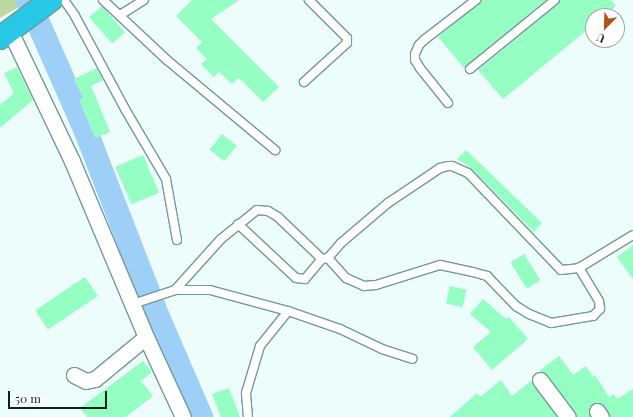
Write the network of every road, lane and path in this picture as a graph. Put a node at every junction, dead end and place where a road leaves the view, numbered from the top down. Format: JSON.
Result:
{"nodes":[{"id":1,"x":64,"y":0,"type":"edge"},
{"id":2,"x":104,"y":0,"type":"edge"},
{"id":3,"x":144,"y":0,"type":"edge"},
{"id":4,"x":309,"y":0,"type":"edge"},
{"id":5,"x":476,"y":0,"type":"edge"},
{"id":6,"x":555,"y":0,"type":"edge"},
{"id":7,"x":44,"y":6,"type":"edge"},
{"id":8,"x":120,"y":16,"type":"junction"},
{"id":9,"x":8,"y":32,"type":"edge"},
{"id":10,"x":470,"y":69,"type":"dead end"},
{"id":11,"x":304,"y":82,"type":"dead end"},
{"id":12,"x":448,"y":103,"type":"dead end"},
{"id":13,"x":275,"y":150,"type":"dead end"},
{"id":14,"x":238,"y":224,"type":"junction"},
{"id":15,"x":633,"y":235,"type":"edge"},
{"id":16,"x":177,"y":240,"type":"dead end"},
{"id":17,"x":325,"y":258,"type":"junction"},
{"id":18,"x":579,"y":268,"type":"junction"},
{"id":19,"x":175,"y":290,"type":"junction"},
{"id":20,"x":139,"y":302,"type":"junction"},
{"id":21,"x":288,"y":311,"type":"junction"},
{"id":22,"x":146,"y":337,"type":"junction"},
{"id":23,"x":412,"y":359,"type":"dead end"},
{"id":24,"x":74,"y":375,"type":"dead end"},
{"id":25,"x":540,"y":380,"type":"dead end"},
{"id":26,"x":183,"y":417,"type":"edge"},
{"id":27,"x":248,"y":417,"type":"edge"},
{"id":28,"x":568,"y":417,"type":"edge"}],
"edges":[{"from":1,"to":16,"type":"lane"},
{"from":2,"to":8,"type":"lane"},
{"from":3,"to":8,"type":"lane"},
{"from":4,"to":11,"type":"lane"},
{"from":5,"to":12,"type":"lane"},
{"from":6,"to":10,"type":"lane"},
{"from":7,"to":9,"type":"highway"},
{"from":8,"to":13,"type":"lane"},
{"from":9,"to":20,"type":"street"},
{"from":14,"to":17,"type":"lane"},
{"from":14,"to":17,"type":"lane"},
{"from":14,"to":19,"type":"lane"},
{"from":15,"to":18,"type":"lane"},
{"from":17,"to":18,"type":"lane"},
{"from":17,"to":18,"type":"lane"},
{"from":19,"to":20,"type":"lane"},
{"from":19,"to":21,"type":"lane"},
{"from":20,"to":22,"type":"street"},
{"from":21,"to":23,"type":"lane"},
{"from":21,"to":27,"type":"lane"},
{"from":22,"to":24,"type":"street"},
{"from":22,"to":26,"type":"street"},
{"from":25,"to":28,"type":"street"}]}
